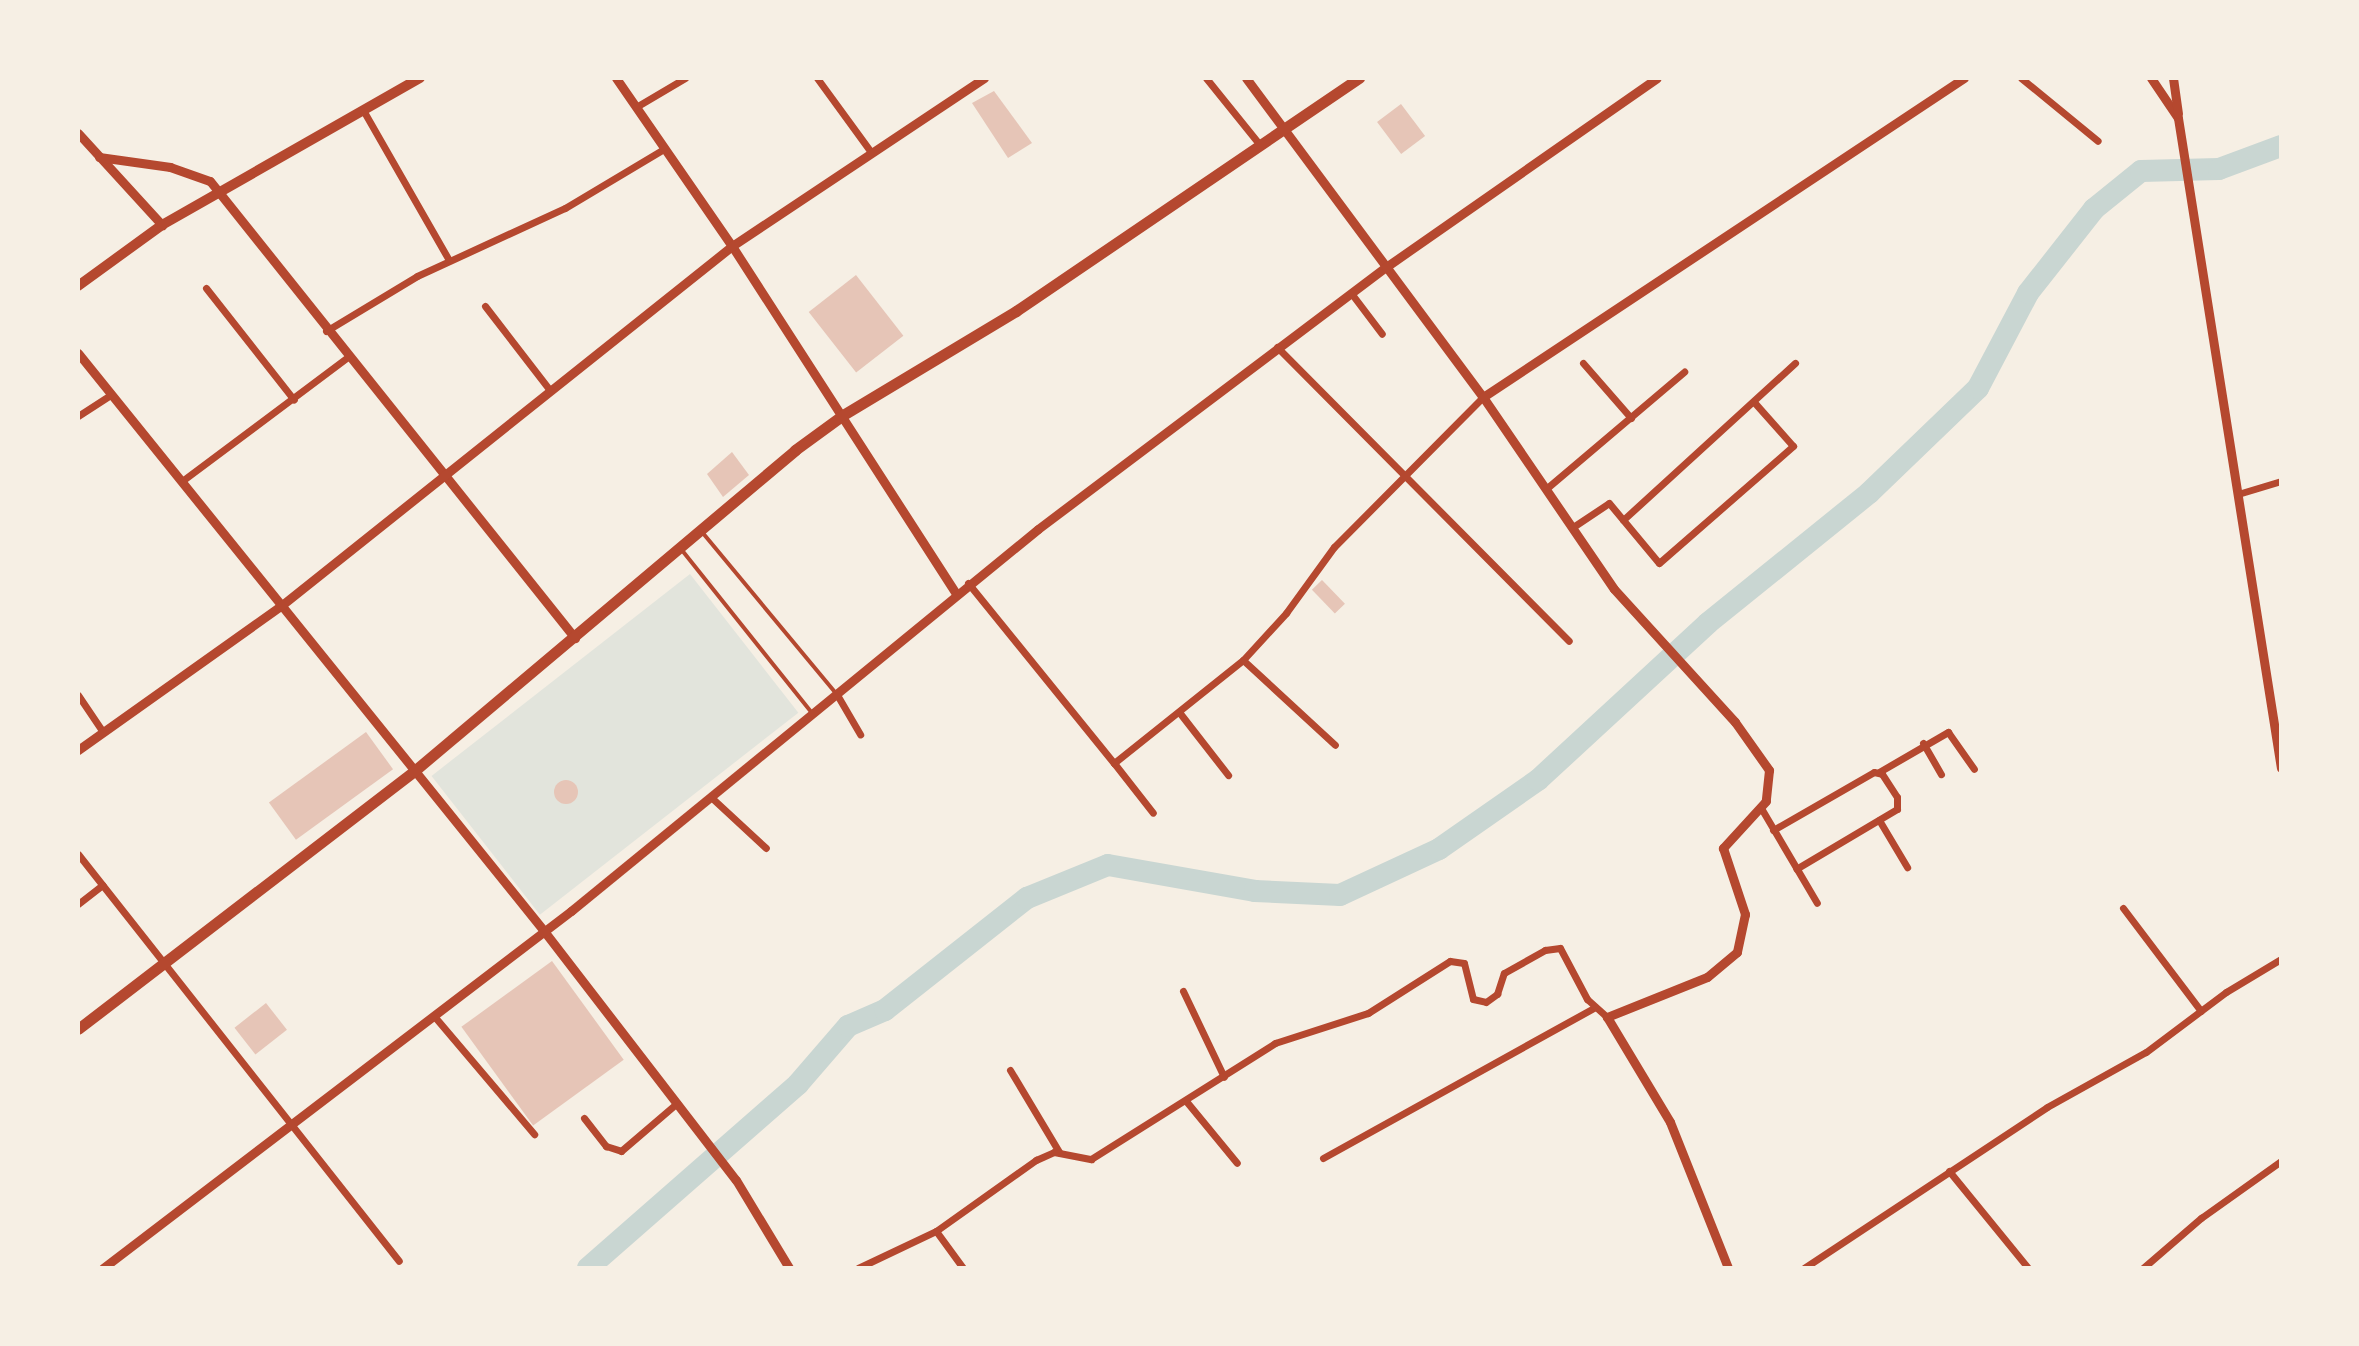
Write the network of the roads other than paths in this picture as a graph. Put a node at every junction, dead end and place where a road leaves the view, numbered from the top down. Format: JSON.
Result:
{"nodes":[{"id":1,"x":420,"y":78,"type":"edge"},
{"id":2,"x":616,"y":78,"type":"edge"},
{"id":3,"x":685,"y":78,"type":"edge"},
{"id":4,"x":817,"y":78,"type":"edge"},
{"id":5,"x":984,"y":78,"type":"edge"},
{"id":6,"x":1206,"y":78,"type":"edge"},
{"id":7,"x":1246,"y":78,"type":"edge"},
{"id":8,"x":1359,"y":78,"type":"edge"},
{"id":9,"x":1657,"y":78,"type":"edge"},
{"id":10,"x":1964,"y":78,"type":"edge"},
{"id":11,"x":2021,"y":78,"type":"edge"},
{"id":12,"x":2151,"y":78,"type":"edge"},
{"id":13,"x":2173,"y":78,"type":"edge"},
{"id":14,"x":636,"y":107,"type":"junction"},
{"id":15,"x":363,"y":110,"type":"junction"},
{"id":16,"x":2178,"y":118,"type":"junction"},
{"id":17,"x":1283,"y":129,"type":"junction"},
{"id":18,"x":78,"y":133,"type":"edge"},
{"id":19,"x":2098,"y":141,"type":"dead end"},
{"id":20,"x":1260,"y":145,"type":"junction"},
{"id":21,"x":664,"y":149,"type":"junction"},
{"id":22,"x":871,"y":152,"type":"junction"},
{"id":23,"x":99,"y":157,"type":"junction"},
{"id":24,"x":220,"y":192,"type":"junction"},
{"id":25,"x":162,"y":225,"type":"junction"},
{"id":26,"x":732,"y":246,"type":"junction"},
{"id":27,"x":449,"y":260,"type":"junction"},
{"id":28,"x":1386,"y":267,"type":"junction"},
{"id":29,"x":78,"y":286,"type":"edge"},
{"id":30,"x":206,"y":288,"type":"dead end"},
{"id":31,"x":1351,"y":293,"type":"junction"},
{"id":32,"x":485,"y":306,"type":"dead end"},
{"id":33,"x":326,"y":331,"type":"junction"},
{"id":34,"x":1382,"y":334,"type":"dead end"},
{"id":35,"x":1277,"y":347,"type":"junction"},
{"id":36,"x":78,"y":353,"type":"edge"},
{"id":37,"x":348,"y":357,"type":"junction"},
{"id":38,"x":1583,"y":363,"type":"dead end"},
{"id":39,"x":1795,"y":363,"type":"dead end"},
{"id":40,"x":1684,"y":372,"type":"dead end"},
{"id":41,"x":549,"y":389,"type":"junction"},
{"id":42,"x":112,"y":394,"type":"junction"},
{"id":43,"x":1483,"y":397,"type":"junction"},
{"id":44,"x":294,"y":400,"type":"junction"},
{"id":45,"x":1754,"y":402,"type":"junction"},
{"id":46,"x":843,"y":415,"type":"junction"},
{"id":47,"x":78,"y":416,"type":"edge"},
{"id":48,"x":1631,"y":418,"type":"junction"},
{"id":49,"x":445,"y":471,"type":"junction"},
{"id":50,"x":1402,"y":476,"type":"junction"},
{"id":51,"x":182,"y":481,"type":"junction"},
{"id":52,"x":2281,"y":481,"type":"edge"},
{"id":53,"x":1547,"y":488,"type":"junction"},
{"id":54,"x":2238,"y":494,"type":"junction"},
{"id":55,"x":1623,"y":520,"type":"junction"},
{"id":56,"x":1573,"y":527,"type":"junction"},
{"id":57,"x":701,"y":531,"type":"junction"},
{"id":58,"x":681,"y":548,"type":"junction"},
{"id":59,"x":968,"y":583,"type":"junction"},
{"id":60,"x":956,"y":594,"type":"junction"},
{"id":61,"x":282,"y":605,"type":"junction"},
{"id":62,"x":575,"y":638,"type":"junction"},
{"id":63,"x":1569,"y":641,"type":"dead end"},
{"id":64,"x":1243,"y":660,"type":"junction"},
{"id":65,"x":836,"y":693,"type":"junction"},
{"id":66,"x":78,"y":695,"type":"edge"},
{"id":67,"x":2277,"y":706,"type":"edge"},
{"id":68,"x":1179,"y":712,"type":"junction"},
{"id":69,"x":812,"y":713,"type":"junction"},
{"id":70,"x":103,"y":732,"type":"junction"},
{"id":71,"x":860,"y":734,"type":"dead end"},
{"id":72,"x":1923,"y":743,"type":"junction"},
{"id":73,"x":1335,"y":745,"type":"dead end"},
{"id":74,"x":78,"y":750,"type":"edge"},
{"id":75,"x":1114,"y":763,"type":"junction"},
{"id":76,"x":2281,"y":768,"type":"edge"},
{"id":77,"x":1974,"y":769,"type":"dead end"},
{"id":78,"x":413,"y":772,"type":"junction"},
{"id":79,"x":1879,"y":772,"type":"junction"},
{"id":80,"x":1941,"y":774,"type":"dead end"},
{"id":81,"x":1228,"y":775,"type":"dead end"},
{"id":82,"x":713,"y":799,"type":"junction"},
{"id":83,"x":1761,"y":808,"type":"junction"},
{"id":84,"x":1153,"y":813,"type":"dead end"},
{"id":85,"x":1879,"y":820,"type":"junction"},
{"id":86,"x":1773,"y":830,"type":"junction"},
{"id":87,"x":766,"y":848,"type":"dead end"},
{"id":88,"x":78,"y":854,"type":"edge"},
{"id":89,"x":1907,"y":867,"type":"dead end"},
{"id":90,"x":1796,"y":869,"type":"junction"},
{"id":91,"x":102,"y":885,"type":"junction"},
{"id":92,"x":1817,"y":903,"type":"dead end"},
{"id":93,"x":78,"y":904,"type":"edge"},
{"id":94,"x":2123,"y":908,"type":"dead end"},
{"id":95,"x":544,"y":931,"type":"junction"},
{"id":96,"x":2281,"y":959,"type":"edge"},
{"id":97,"x":163,"y":964,"type":"junction"},
{"id":98,"x":1183,"y":991,"type":"dead end"},
{"id":99,"x":1595,"y":1007,"type":"junction"},
{"id":100,"x":2201,"y":1011,"type":"junction"},
{"id":101,"x":434,"y":1016,"type":"junction"},
{"id":102,"x":1607,"y":1017,"type":"junction"},
{"id":103,"x":78,"y":1029,"type":"edge"},
{"id":104,"x":1010,"y":1070,"type":"dead end"},
{"id":105,"x":1224,"y":1077,"type":"junction"},
{"id":106,"x":1186,"y":1101,"type":"junction"},
{"id":107,"x":677,"y":1103,"type":"junction"},
{"id":108,"x":584,"y":1118,"type":"dead end"},
{"id":109,"x":290,"y":1127,"type":"junction"},
{"id":110,"x":534,"y":1134,"type":"dead end"},
{"id":111,"x":1059,"y":1152,"type":"junction"},
{"id":112,"x":1323,"y":1158,"type":"dead end"},
{"id":113,"x":2281,"y":1161,"type":"edge"},
{"id":114,"x":1237,"y":1163,"type":"dead end"},
{"id":115,"x":1949,"y":1171,"type":"junction"},
{"id":116,"x":936,"y":1231,"type":"junction"},
{"id":117,"x":399,"y":1261,"type":"dead end"},
{"id":118,"x":103,"y":1268,"type":"edge"},
{"id":119,"x":789,"y":1268,"type":"edge"},
{"id":120,"x":858,"y":1268,"type":"edge"},
{"id":121,"x":963,"y":1268,"type":"edge"},
{"id":122,"x":1728,"y":1268,"type":"edge"},
{"id":123,"x":1804,"y":1268,"type":"edge"},
{"id":124,"x":2028,"y":1268,"type":"edge"},
{"id":125,"x":2143,"y":1268,"type":"edge"}],
"edges":[{"from":1,"to":15,"type":"main road"},
{"from":2,"to":14,"type":"street"},
{"from":3,"to":14,"type":"street"},
{"from":4,"to":22,"type":"street"},
{"from":5,"to":22,"type":"street"},
{"from":6,"to":20,"type":"street"},
{"from":7,"to":17,"type":"street"},
{"from":8,"to":17,"type":"main road"},
{"from":9,"to":28,"type":"street"},
{"from":10,"to":43,"type":"street"},
{"from":11,"to":19,"type":"street"},
{"from":12,"to":16,"type":"street"},
{"from":13,"to":16,"type":"street"},
{"from":14,"to":21,"type":"street"},
{"from":15,"to":24,"type":"main road"},
{"from":15,"to":27,"type":"street"},
{"from":16,"to":54,"type":"street"},
{"from":17,"to":20,"type":"main road"},
{"from":17,"to":28,"type":"street"},
{"from":18,"to":23,"type":"street"},
{"from":20,"to":46,"type":"main road"},
{"from":21,"to":26,"type":"street"},
{"from":21,"to":27,"type":"street"},
{"from":22,"to":26,"type":"street"},
{"from":23,"to":24,"type":"street"},
{"from":23,"to":25,"type":"street"},
{"from":24,"to":25,"type":"main road"},
{"from":24,"to":33,"type":"street"},
{"from":25,"to":29,"type":"main road"},
{"from":26,"to":41,"type":"street"},
{"from":26,"to":46,"type":"street"},
{"from":27,"to":33,"type":"street"},
{"from":28,"to":31,"type":"street"},
{"from":28,"to":43,"type":"street"},
{"from":30,"to":44,"type":"street"},
{"from":31,"to":34,"type":"street"},
{"from":31,"to":35,"type":"street"},
{"from":32,"to":41,"type":"street"},
{"from":33,"to":37,"type":"street"},
{"from":35,"to":50,"type":"street"},
{"from":35,"to":59,"type":"street"},
{"from":36,"to":42,"type":"street"},
{"from":37,"to":44,"type":"street"},
{"from":37,"to":49,"type":"street"},
{"from":38,"to":48,"type":"street"},
{"from":39,"to":45,"type":"street"},
{"from":40,"to":48,"type":"street"},
{"from":41,"to":49,"type":"street"},
{"from":42,"to":47,"type":"street"},
{"from":42,"to":51,"type":"street"},
{"from":43,"to":50,"type":"street"},
{"from":43,"to":53,"type":"street"},
{"from":44,"to":51,"type":"street"},
{"from":45,"to":55,"type":"street"},
{"from":45,"to":55,"type":"street"},
{"from":46,"to":57,"type":"main road"},
{"from":46,"to":60,"type":"street"},
{"from":48,"to":53,"type":"street"},
{"from":49,"to":61,"type":"street"},
{"from":49,"to":62,"type":"street"},
{"from":50,"to":63,"type":"street"},
{"from":50,"to":64,"type":"street"},
{"from":51,"to":61,"type":"street"},
{"from":52,"to":54,"type":"street"},
{"from":53,"to":56,"type":"street"},
{"from":54,"to":67,"type":"street"},
{"from":55,"to":56,"type":"street"},
{"from":56,"to":83,"type":"street"},
{"from":57,"to":58,"type":"main road"},
{"from":57,"to":65,"type":"lane"},
{"from":58,"to":62,"type":"main road"},
{"from":58,"to":69,"type":"lane"},
{"from":59,"to":60,"type":"street"},
{"from":59,"to":75,"type":"street"},
{"from":60,"to":65,"type":"street"},
{"from":61,"to":70,"type":"street"},
{"from":61,"to":78,"type":"street"},
{"from":62,"to":78,"type":"main road"},
{"from":64,"to":68,"type":"street"},
{"from":64,"to":73,"type":"street"},
{"from":65,"to":69,"type":"street"},
{"from":65,"to":71,"type":"street"},
{"from":66,"to":70,"type":"street"},
{"from":67,"to":76,"type":"street"},
{"from":68,"to":75,"type":"street"},
{"from":68,"to":81,"type":"street"},
{"from":69,"to":82,"type":"street"},
{"from":70,"to":74,"type":"street"},
{"from":72,"to":77,"type":"street"},
{"from":72,"to":79,"type":"street"},
{"from":72,"to":80,"type":"street"},
{"from":75,"to":84,"type":"street"},
{"from":78,"to":95,"type":"street"},
{"from":78,"to":97,"type":"main road"},
{"from":79,"to":85,"type":"street"},
{"from":79,"to":86,"type":"street"},
{"from":82,"to":87,"type":"street"},
{"from":82,"to":95,"type":"street"},
{"from":83,"to":86,"type":"street"},
{"from":83,"to":102,"type":"street"},
{"from":85,"to":89,"type":"street"},
{"from":85,"to":90,"type":"street"},
{"from":86,"to":90,"type":"street"},
{"from":88,"to":91,"type":"street"},
{"from":90,"to":92,"type":"street"},
{"from":91,"to":93,"type":"street"},
{"from":91,"to":97,"type":"street"},
{"from":94,"to":100,"type":"street"},
{"from":95,"to":101,"type":"street"},
{"from":95,"to":107,"type":"street"},
{"from":96,"to":100,"type":"street"},
{"from":97,"to":103,"type":"main road"},
{"from":97,"to":109,"type":"street"},
{"from":98,"to":105,"type":"street"},
{"from":99,"to":102,"type":"street"},
{"from":99,"to":105,"type":"street"},
{"from":99,"to":112,"type":"street"},
{"from":100,"to":115,"type":"street"},
{"from":101,"to":109,"type":"street"},
{"from":101,"to":110,"type":"street"},
{"from":102,"to":122,"type":"street"},
{"from":104,"to":111,"type":"street"},
{"from":105,"to":106,"type":"street"},
{"from":106,"to":111,"type":"street"},
{"from":106,"to":114,"type":"street"},
{"from":107,"to":108,"type":"street"},
{"from":107,"to":119,"type":"street"},
{"from":109,"to":117,"type":"street"},
{"from":109,"to":118,"type":"street"},
{"from":111,"to":116,"type":"street"},
{"from":113,"to":125,"type":"street"},
{"from":115,"to":123,"type":"street"},
{"from":115,"to":124,"type":"street"},
{"from":116,"to":120,"type":"street"},
{"from":116,"to":121,"type":"street"}]}
